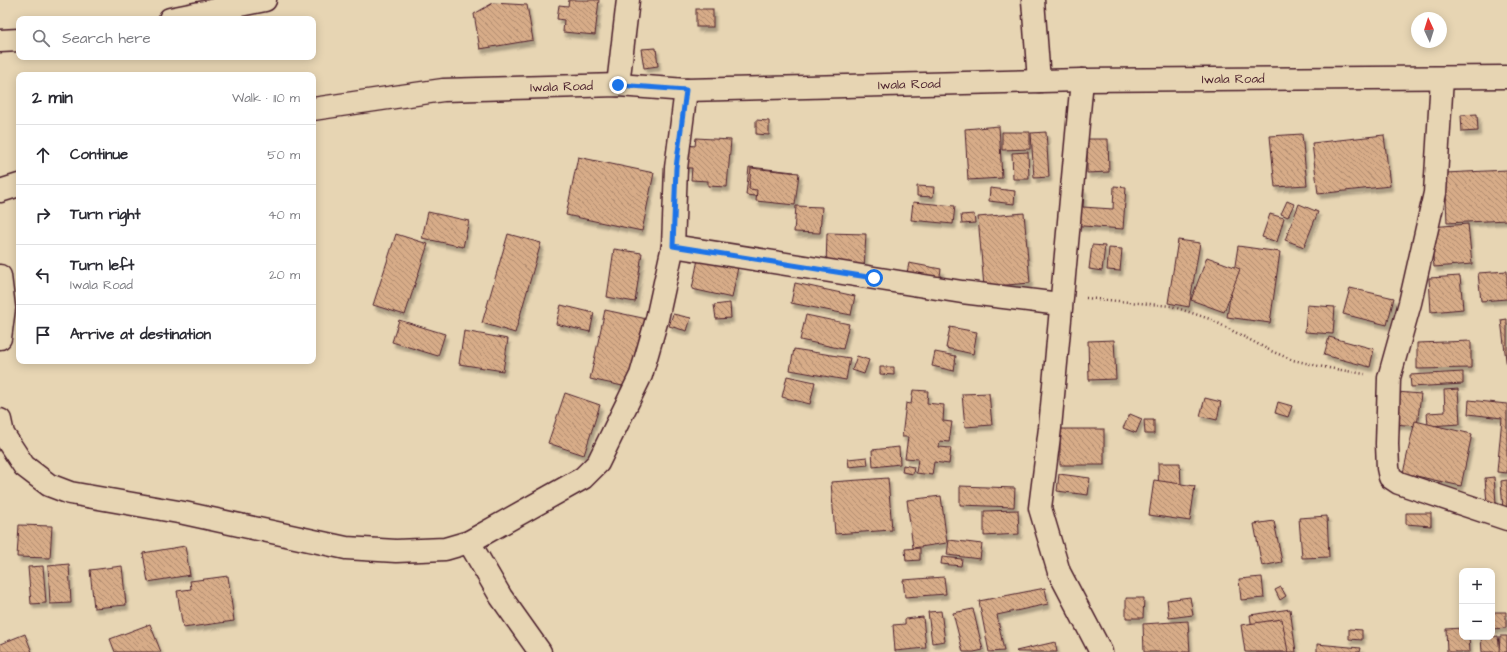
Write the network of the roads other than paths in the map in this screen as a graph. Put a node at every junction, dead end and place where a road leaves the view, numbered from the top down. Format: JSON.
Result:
{"nodes":[{"id":1,"x":265,"y":0,"type":"edge"},
{"id":2,"x":628,"y":0,"type":"edge"},
{"id":3,"x":1033,"y":0,"type":"edge"},
{"id":4,"x":185,"y":16,"type":"edge"},
{"id":5,"x":16,"y":40,"type":"edge"},
{"id":6,"x":0,"y":41,"type":"edge"},
{"id":7,"x":1507,"y":77,"type":"edge"},
{"id":8,"x":1442,"y":78,"type":"junction"},
{"id":9,"x":1082,"y":80,"type":"junction"},
{"id":10,"x":1039,"y":81,"type":"junction"},
{"id":11,"x":618,"y":85,"type":"junction"},
{"id":12,"x":686,"y":90,"type":"junction"},
{"id":13,"x":316,"y":110,"type":"edge"},
{"id":14,"x":16,"y":185,"type":"edge"},
{"id":15,"x":0,"y":191,"type":"edge"},
{"id":16,"x":673,"y":246,"type":"junction"},
{"id":17,"x":0,"y":276,"type":"edge"},
{"id":18,"x":1060,"y":304,"type":"junction"},
{"id":19,"x":0,"y":338,"type":"edge"},
{"id":20,"x":0,"y":420,"type":"edge"},
{"id":21,"x":1507,"y":519,"type":"edge"},
{"id":22,"x":469,"y":542,"type":"junction"},
{"id":23,"x":540,"y":652,"type":"edge"},
{"id":24,"x":1102,"y":652,"type":"edge"}],
"edges":[{"from":1,"to":4,"type":"street"},
{"from":2,"to":11,"type":"street"},
{"from":3,"to":10,"type":"street"},
{"from":5,"to":6,"type":"street"},
{"from":7,"to":8,"type":"street","name":"Iwala Road"},
{"from":8,"to":9,"type":"street","name":"Iwala Road"},
{"from":8,"to":21,"type":"street"},
{"from":9,"to":10,"type":"street","name":"Iwala Road"},
{"from":9,"to":18,"type":"street"},
{"from":10,"to":12,"type":"street","name":"Iwala Road"},
{"from":11,"to":12,"type":"street","name":"Iwala Road"},
{"from":11,"to":13,"type":"street","name":"Iwala Road"},
{"from":12,"to":16,"type":"street"},
{"from":14,"to":15,"type":"street"},
{"from":16,"to":18,"type":"street"},
{"from":16,"to":22,"type":"street"},
{"from":17,"to":19,"type":"street"},
{"from":18,"to":24,"type":"street"},
{"from":20,"to":22,"type":"street"},
{"from":22,"to":23,"type":"street"}]}
